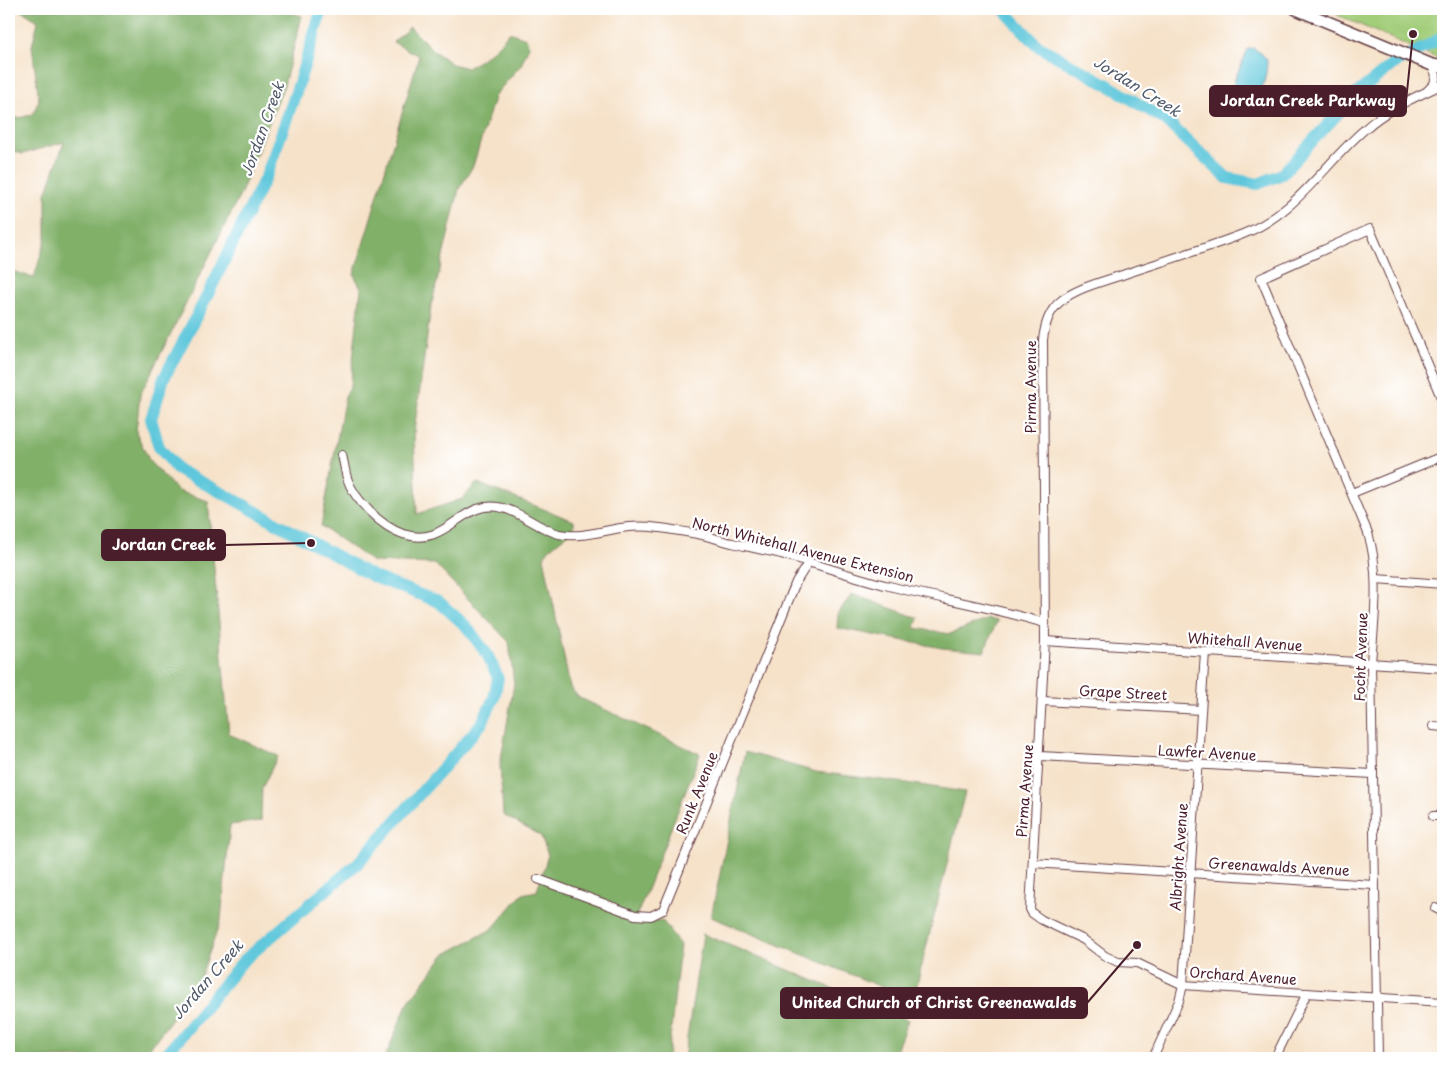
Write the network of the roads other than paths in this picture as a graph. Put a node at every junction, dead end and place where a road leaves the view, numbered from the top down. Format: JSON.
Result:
{"nodes":[{"id":1,"x":1296,"y":9,"type":"edge"},
{"id":2,"x":1438,"y":66,"type":"edge"},
{"id":3,"x":1443,"y":84,"type":"edge"},
{"id":4,"x":1428,"y":90,"type":"junction"},
{"id":5,"x":1443,"y":402,"type":"edge"},
{"id":6,"x":342,"y":455,"type":"dead end"},
{"id":7,"x":1443,"y":456,"type":"edge"},
{"id":8,"x":1352,"y":493,"type":"junction"},
{"id":9,"x":808,"y":563,"type":"junction"},
{"id":10,"x":1376,"y":579,"type":"junction"},
{"id":11,"x":1443,"y":584,"type":"edge"},
{"id":12,"x":1044,"y":623,"type":"junction"},
{"id":13,"x":1045,"y":641,"type":"junction"},
{"id":14,"x":1205,"y":652,"type":"junction"},
{"id":15,"x":1371,"y":663,"type":"junction"},
{"id":16,"x":1443,"y":668,"type":"edge"},
{"id":17,"x":1043,"y":701,"type":"junction"},
{"id":18,"x":1201,"y":710,"type":"junction"},
{"id":19,"x":1433,"y":726,"type":"dead end"},
{"id":20,"x":1443,"y":727,"type":"edge"},
{"id":21,"x":1040,"y":756,"type":"junction"},
{"id":22,"x":1198,"y":765,"type":"junction"},
{"id":23,"x":1373,"y":774,"type":"junction"},
{"id":24,"x":1433,"y":816,"type":"dead end"},
{"id":25,"x":1443,"y":816,"type":"edge"},
{"id":26,"x":1033,"y":864,"type":"junction"},
{"id":27,"x":1190,"y":874,"type":"junction"},
{"id":28,"x":538,"y":879,"type":"dead end"},
{"id":29,"x":1374,"y":885,"type":"junction"},
{"id":30,"x":1435,"y":908,"type":"dead end"},
{"id":31,"x":1030,"y":909,"type":"joint"},
{"id":32,"x":1443,"y":912,"type":"edge"},
{"id":33,"x":1184,"y":985,"type":"junction"},
{"id":34,"x":1307,"y":993,"type":"junction"},
{"id":35,"x":1376,"y":997,"type":"junction"},
{"id":36,"x":1443,"y":1002,"type":"edge"},
{"id":37,"x":1153,"y":1058,"type":"edge"},
{"id":38,"x":1275,"y":1058,"type":"edge"},
{"id":39,"x":1378,"y":1058,"type":"edge"}],
"edges":[{"from":1,"to":2,"type":"main road"},
{"from":2,"to":4,"type":"street"},
{"from":3,"to":4,"type":"street","name":"Pirma Avenue"},
{"from":4,"to":12,"type":"street","name":"Pirma Avenue"},
{"from":5,"to":8,"type":"street","name":"Focht Avenue"},
{"from":6,"to":9,"type":"street","name":"North Whitehall Avenue Extension"},
{"from":7,"to":8,"type":"street"},
{"from":8,"to":10,"type":"street","name":"Focht Avenue"},
{"from":9,"to":12,"type":"street","name":"North Whitehall Avenue Extension"},
{"from":9,"to":28,"type":"street","name":"Runk Avenue"},
{"from":10,"to":11,"type":"street"},
{"from":10,"to":15,"type":"street","name":"Focht Avenue"},
{"from":12,"to":13,"type":"street","name":"Pirma Avenue"},
{"from":13,"to":14,"type":"street","name":"Whitehall Avenue"},
{"from":13,"to":17,"type":"street","name":"Pirma Avenue"},
{"from":14,"to":15,"type":"street","name":"Whitehall Avenue"},
{"from":14,"to":18,"type":"street","name":"Albright Avenue"},
{"from":15,"to":16,"type":"street","name":"Whitehall Avenue"},
{"from":15,"to":23,"type":"street","name":"Focht Avenue"},
{"from":17,"to":18,"type":"street","name":"Grape Street"},
{"from":17,"to":21,"type":"street","name":"Pirma Avenue"},
{"from":18,"to":22,"type":"street","name":"Albright Avenue"},
{"from":19,"to":20,"type":"street"},
{"from":21,"to":22,"type":"street","name":"Lawfer Avenue"},
{"from":21,"to":26,"type":"street","name":"Pirma Avenue"},
{"from":22,"to":23,"type":"street","name":"Lawfer Avenue"},
{"from":22,"to":27,"type":"street","name":"Albright Avenue"},
{"from":23,"to":29,"type":"street","name":"Focht Avenue"},
{"from":24,"to":25,"type":"street"},
{"from":26,"to":27,"type":"street","name":"Greenawalds Avenue"},
{"from":26,"to":31,"type":"street","name":"Pirma Avenue"},
{"from":27,"to":29,"type":"street","name":"Greenawalds Avenue"},
{"from":27,"to":33,"type":"street","name":"Albright Avenue"},
{"from":29,"to":35,"type":"street","name":"Focht Avenue"},
{"from":30,"to":32,"type":"street"},
{"from":31,"to":33,"type":"street","name":"Orchard Avenue"},
{"from":33,"to":34,"type":"street","name":"Orchard Avenue"},
{"from":33,"to":37,"type":"street","name":"Albright Avenue"},
{"from":34,"to":35,"type":"street","name":"Orchard Avenue"},
{"from":34,"to":38,"type":"street"},
{"from":35,"to":36,"type":"street","name":"Orchard Avenue"},
{"from":35,"to":39,"type":"street","name":"Focht Avenue"}]}
